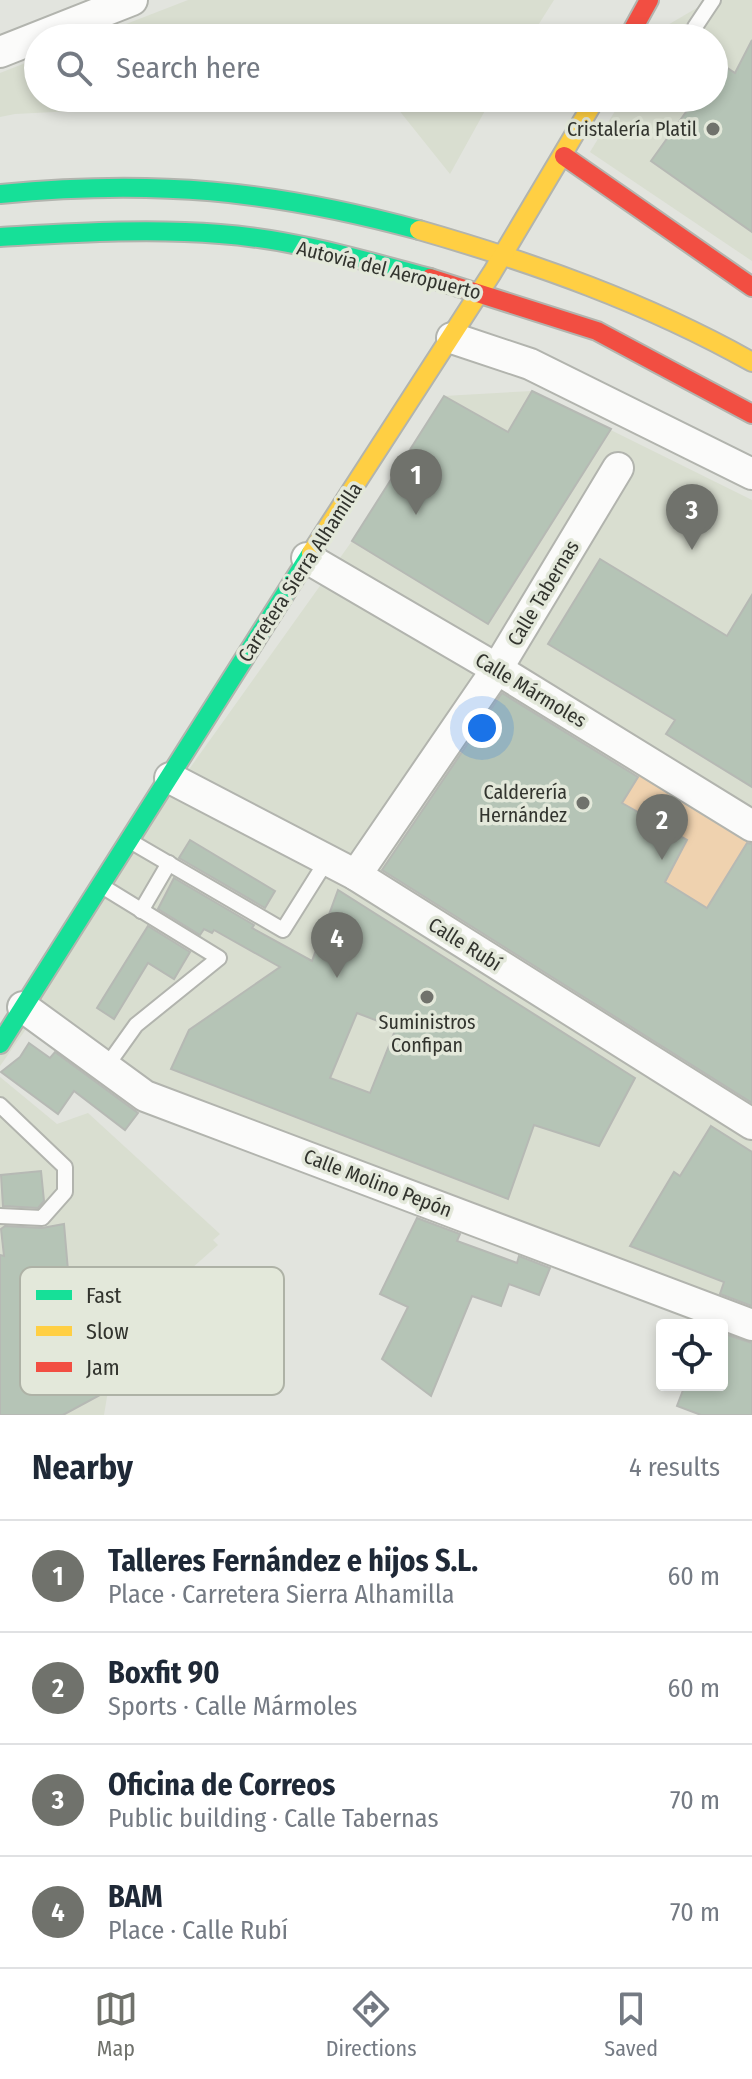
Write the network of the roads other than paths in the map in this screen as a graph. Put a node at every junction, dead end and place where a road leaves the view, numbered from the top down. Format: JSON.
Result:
{"nodes":[{"id":1,"x":132,"y":0,"type":"edge"},
{"id":2,"x":649,"y":0,"type":"edge"},
{"id":3,"x":713,"y":0,"type":"edge"},
{"id":4,"x":69,"y":24,"type":"edge"},
{"id":5,"x":636,"y":24,"type":"edge"},
{"id":6,"x":697,"y":24,"type":"edge"},
{"id":7,"x":24,"y":41,"type":"edge"},
{"id":8,"x":3,"y":49,"type":"edge"},
{"id":9,"x":588,"y":112,"type":"edge"},
{"id":10,"x":564,"y":156,"type":"junction"},
{"id":11,"x":0,"y":194,"type":"edge"},
{"id":12,"x":0,"y":237,"type":"edge"},
{"id":13,"x":502,"y":256,"type":"junction"},
{"id":14,"x":752,"y":287,"type":"edge"},
{"id":15,"x":479,"y":293,"type":"junction"},
{"id":16,"x":452,"y":338,"type":"junction"},
{"id":17,"x":752,"y":362,"type":"edge"},
{"id":18,"x":752,"y":414,"type":"edge"},
{"id":19,"x":618,"y":468,"type":"dead end"},
{"id":20,"x":752,"y":474,"type":"edge"},
{"id":21,"x":307,"y":558,"type":"junction"},
{"id":22,"x":497,"y":669,"type":"junction"},
{"id":23,"x":170,"y":778,"type":"junction"},
{"id":24,"x":752,"y":826,"type":"edge"},
{"id":25,"x":130,"y":840,"type":"junction"},
{"id":26,"x":327,"y":860,"type":"junction"},
{"id":27,"x":169,"y":863,"type":"junction"},
{"id":28,"x":356,"y":875,"type":"junction"},
{"id":29,"x":101,"y":886,"type":"junction"},
{"id":30,"x":141,"y":911,"type":"junction"},
{"id":31,"x":23,"y":1007,"type":"junction"},
{"id":32,"x":0,"y":1044,"type":"edge"},
{"id":33,"x":106,"y":1067,"type":"junction"},
{"id":34,"x":0,"y":1105,"type":"edge"},
{"id":35,"x":752,"y":1124,"type":"edge"},
{"id":36,"x":0,"y":1216,"type":"edge"},
{"id":37,"x":752,"y":1325,"type":"edge"}],
"edges":[{"from":1,"to":4,"type":"street"},
{"from":2,"to":5,"type":"main road"},
{"from":3,"to":6,"type":"lane"},
{"from":7,"to":8,"type":"street"},
{"from":9,"to":10,"type":"main road","name":"Carretera Sierra Alhamilla"},
{"from":10,"to":13,"type":"main road","name":"Carretera Sierra Alhamilla"},
{"from":10,"to":14,"type":"main road"},
{"from":11,"to":13,"type":"main road"},
{"from":12,"to":15,"type":"main road","name":"Autovía del Aeropuerto"},
{"from":13,"to":15,"type":"main road","name":"Carretera Sierra Alhamilla"},
{"from":13,"to":17,"type":"main road"},
{"from":15,"to":16,"type":"main road","name":"Carretera Sierra Alhamilla"},
{"from":15,"to":18,"type":"main road","name":"Autovía del Aeropuerto"},
{"from":16,"to":20,"type":"street"},
{"from":16,"to":21,"type":"main road","name":"Carretera Sierra Alhamilla"},
{"from":19,"to":22,"type":"street","name":"Calle Tabernas"},
{"from":21,"to":22,"type":"street","name":"Calle Mármoles"},
{"from":21,"to":23,"type":"main road","name":"Carretera Sierra Alhamilla"},
{"from":22,"to":24,"type":"street","name":"Calle Mármoles"},
{"from":22,"to":28,"type":"street","name":"Calle Tabernas"},
{"from":23,"to":25,"type":"main road","name":"Carretera Sierra Alhamilla"},
{"from":23,"to":26,"type":"street","name":"Calle Rubí"},
{"from":25,"to":27,"type":"lane"},
{"from":25,"to":29,"type":"main road","name":"Carretera Sierra Alhamilla"},
{"from":26,"to":27,"type":"lane"},
{"from":26,"to":28,"type":"street","name":"Calle Rubí"},
{"from":27,"to":30,"type":"lane"},
{"from":28,"to":35,"type":"street","name":"Calle Rubí"},
{"from":29,"to":30,"type":"lane"},
{"from":29,"to":31,"type":"main road","name":"Carretera Sierra Alhamilla"},
{"from":30,"to":33,"type":"lane"},
{"from":31,"to":32,"type":"main road","name":"Carretera Sierra Alhamilla"},
{"from":31,"to":33,"type":"street","name":"Calle Molino Pepón"},
{"from":33,"to":37,"type":"street","name":"Calle Molino Pepón"},
{"from":34,"to":36,"type":"lane"}]}
